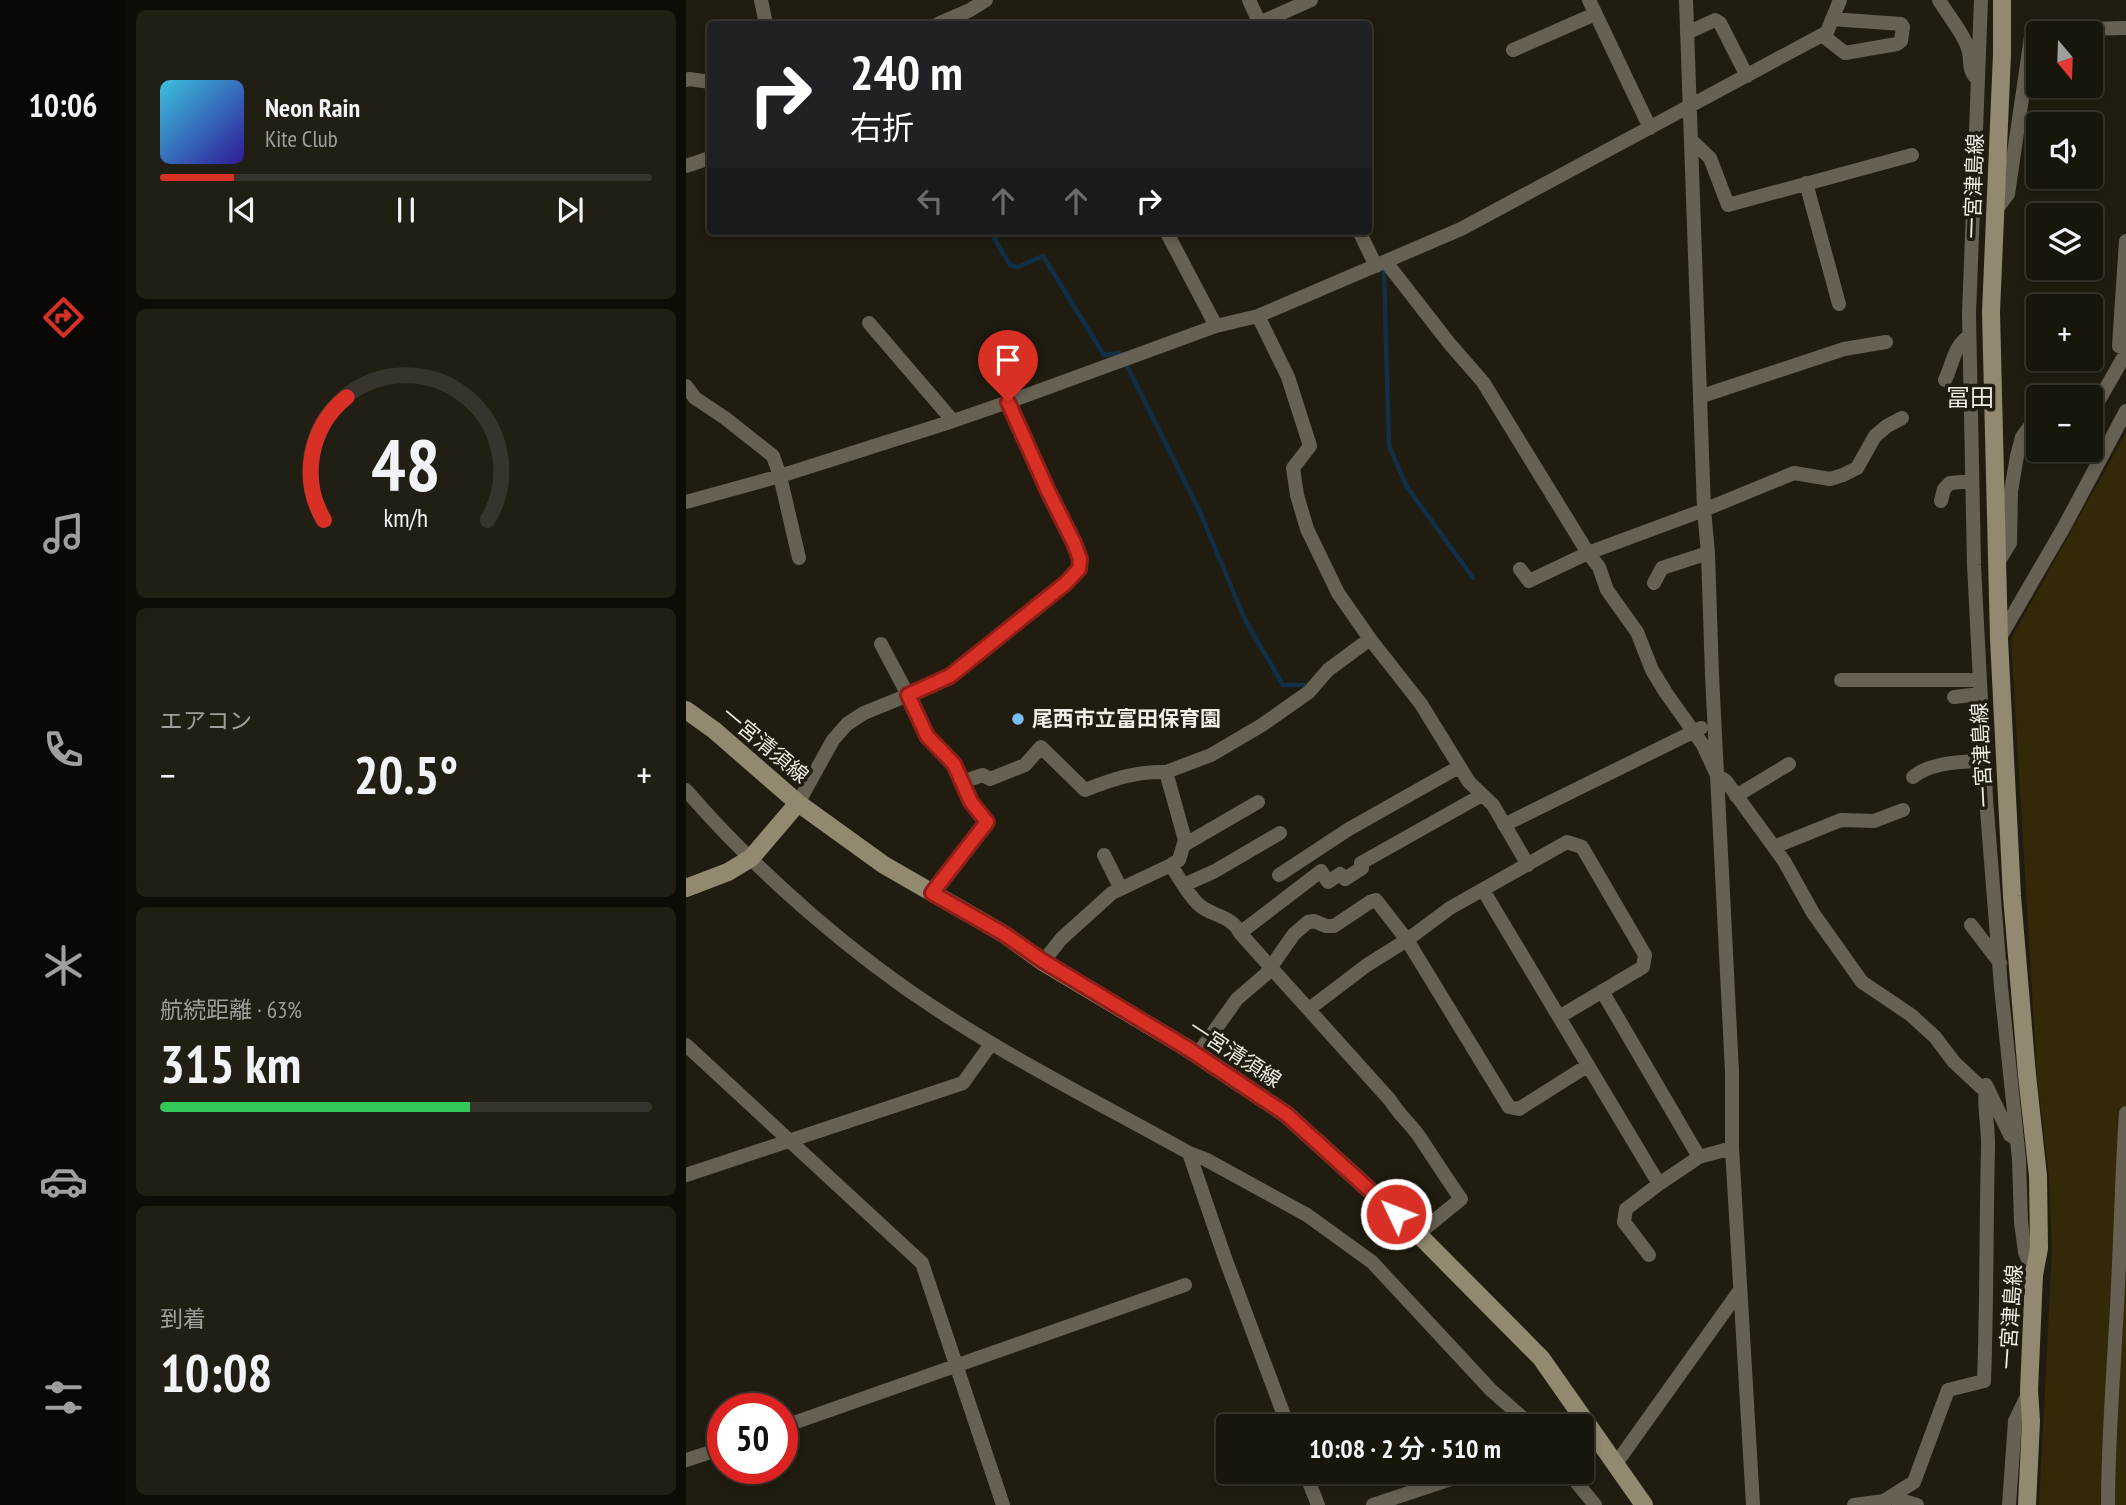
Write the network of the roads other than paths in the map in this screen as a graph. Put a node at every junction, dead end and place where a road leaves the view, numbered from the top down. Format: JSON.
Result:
{"nodes":[{"id":1,"x":761,"y":0,"type":"edge"},
{"id":2,"x":986,"y":0,"type":"edge"},
{"id":3,"x":1248,"y":0,"type":"edge"},
{"id":4,"x":1311,"y":0,"type":"edge"},
{"id":5,"x":1589,"y":0,"type":"edge"},
{"id":6,"x":1686,"y":0,"type":"edge"},
{"id":7,"x":1840,"y":0,"type":"edge"},
{"id":8,"x":1939,"y":0,"type":"edge"},
{"id":9,"x":1981,"y":0,"type":"edge"},
{"id":10,"x":2002,"y":0,"type":"edge"},
{"id":11,"x":1595,"y":14,"type":"junction"},
{"id":12,"x":1832,"y":19,"type":"junction"},
{"id":13,"x":765,"y":21,"type":"edge"},
{"id":14,"x":945,"y":21,"type":"edge"},
{"id":15,"x":1258,"y":21,"type":"edge"},
{"id":16,"x":1266,"y":21,"type":"edge"},
{"id":17,"x":2126,"y":28,"type":"edge"},
{"id":18,"x":1687,"y":33,"type":"junction"},
{"id":19,"x":1822,"y":35,"type":"junction"},
{"id":20,"x":1513,"y":50,"type":"dead end"},
{"id":21,"x":1747,"y":76,"type":"junction"},
{"id":22,"x":1978,"y":79,"type":"junction"},
{"id":23,"x":686,"y":80,"type":"edge"},
{"id":24,"x":707,"y":82,"type":"edge"},
{"id":25,"x":1690,"y":108,"type":"junction"},
{"id":26,"x":1650,"y":128,"type":"junction"},
{"id":27,"x":1691,"y":140,"type":"junction"},
{"id":28,"x":1912,"y":155,"type":"dead end"},
{"id":29,"x":707,"y":159,"type":"edge"},
{"id":30,"x":686,"y":166,"type":"edge"},
{"id":31,"x":1805,"y":183,"type":"junction"},
{"id":32,"x":1995,"y":211,"type":"junction"},
{"id":33,"x":1168,"y":235,"type":"edge"},
{"id":34,"x":1362,"y":235,"type":"edge"},
{"id":35,"x":2126,"y":241,"type":"edge"},
{"id":36,"x":1381,"y":264,"type":"junction"},
{"id":37,"x":1839,"y":304,"type":"dead end"},
{"id":38,"x":1258,"y":316,"type":"junction"},
{"id":39,"x":869,"y":323,"type":"dead end"},
{"id":40,"x":1216,"y":326,"type":"junction"},
{"id":41,"x":1969,"y":336,"type":"junction"},
{"id":42,"x":1886,"y":342,"type":"dead end"},
{"id":43,"x":2126,"y":351,"type":"edge"},
{"id":44,"x":1945,"y":380,"type":"dead end"},
{"id":45,"x":686,"y":386,"type":"edge"},
{"id":46,"x":2103,"y":392,"type":"edge"},
{"id":47,"x":1702,"y":396,"type":"junction"},
{"id":48,"x":1008,"y":402,"type":"junction"},
{"id":49,"x":2126,"y":411,"type":"edge"},
{"id":50,"x":1902,"y":418,"type":"dead end"},
{"id":51,"x":953,"y":421,"type":"junction"},
{"id":52,"x":2026,"y":432,"type":"edge"},
{"id":53,"x":780,"y":475,"type":"junction"},
{"id":54,"x":1972,"y":481,"type":"junction"},
{"id":55,"x":1941,"y":501,"type":"dead end"},
{"id":56,"x":686,"y":502,"type":"edge"},
{"id":57,"x":1704,"y":510,"type":"junction"},
{"id":58,"x":1588,"y":553,"type":"junction"},
{"id":59,"x":1708,"y":553,"type":"junction"},
{"id":60,"x":799,"y":558,"type":"dead end"},
{"id":61,"x":1997,"y":564,"type":"junction"},
{"id":62,"x":1520,"y":569,"type":"dead end"},
{"id":63,"x":1654,"y":583,"type":"dead end"},
{"id":64,"x":1370,"y":639,"type":"junction"},
{"id":65,"x":1999,"y":639,"type":"junction"},
{"id":66,"x":881,"y":644,"type":"dead end"},
{"id":67,"x":1841,"y":680,"type":"dead end"},
{"id":68,"x":1980,"y":687,"type":"junction"},
{"id":69,"x":908,"y":695,"type":"junction"},
{"id":70,"x":1954,"y":697,"type":"dead end"},
{"id":71,"x":686,"y":710,"type":"edge"},
{"id":72,"x":1714,"y":722,"type":"junction"},
{"id":73,"x":1693,"y":732,"type":"junction"},
{"id":74,"x":1984,"y":761,"type":"junction"},
{"id":75,"x":1789,"y":764,"type":"dead end"},
{"id":76,"x":1459,"y":766,"type":"junction"},
{"id":77,"x":1166,"y":772,"type":"junction"},
{"id":78,"x":1717,"y":775,"type":"junction"},
{"id":79,"x":1913,"y":777,"type":"dead end"},
{"id":80,"x":961,"y":782,"type":"junction"},
{"id":81,"x":686,"y":790,"type":"edge"},
{"id":82,"x":1482,"y":795,"type":"junction"},
{"id":83,"x":1737,"y":796,"type":"junction"},
{"id":84,"x":1258,"y":802,"type":"dead end"},
{"id":85,"x":798,"y":803,"type":"junction"},
{"id":86,"x":1903,"y":810,"type":"dead end"},
{"id":87,"x":1504,"y":825,"type":"junction"},
{"id":88,"x":1280,"y":833,"type":"dead end"},
{"id":89,"x":1184,"y":845,"type":"junction"},
{"id":90,"x":1774,"y":847,"type":"junction"},
{"id":91,"x":1104,"y":855,"type":"dead end"},
{"id":92,"x":751,"y":858,"type":"junction"},
{"id":93,"x":1171,"y":865,"type":"junction"},
{"id":94,"x":1528,"y":865,"type":"junction"},
{"id":95,"x":1279,"y":875,"type":"dead end"},
{"id":96,"x":1184,"y":884,"type":"junction"},
{"id":97,"x":686,"y":888,"type":"edge"},
{"id":98,"x":1121,"y":890,"type":"junction"},
{"id":99,"x":1483,"y":891,"type":"junction"},
{"id":100,"x":932,"y":893,"type":"junction"},
{"id":101,"x":1970,"y":925,"type":"dead end"},
{"id":102,"x":1240,"y":933,"type":"junction"},
{"id":103,"x":1407,"y":940,"type":"junction"},
{"id":104,"x":1043,"y":961,"type":"junction"},
{"id":105,"x":2000,"y":963,"type":"junction"},
{"id":106,"x":1272,"y":966,"type":"junction"},
{"id":107,"x":1602,"y":991,"type":"junction"},
{"id":108,"x":1309,"y":1009,"type":"junction"},
{"id":109,"x":1559,"y":1017,"type":"junction"},
{"id":110,"x":991,"y":1044,"type":"junction"},
{"id":111,"x":686,"y":1045,"type":"edge"},
{"id":112,"x":1197,"y":1055,"type":"junction"},
{"id":113,"x":1587,"y":1066,"type":"junction"},
{"id":114,"x":1985,"y":1091,"type":"junction"},
{"id":115,"x":2126,"y":1113,"type":"edge"},
{"id":116,"x":2017,"y":1140,"type":"junction"},
{"id":117,"x":790,"y":1141,"type":"junction"},
{"id":118,"x":1732,"y":1148,"type":"junction"},
{"id":119,"x":1189,"y":1153,"type":"junction"},
{"id":120,"x":1699,"y":1157,"type":"junction"},
{"id":121,"x":686,"y":1175,"type":"edge"},
{"id":122,"x":1659,"y":1184,"type":"junction"},
{"id":123,"x":1418,"y":1234,"type":"junction"},
{"id":124,"x":1649,"y":1255,"type":"dead end"},
{"id":125,"x":2034,"y":1275,"type":"junction"},
{"id":126,"x":1185,"y":1285,"type":"dead end"},
{"id":127,"x":1740,"y":1290,"type":"junction"},
{"id":128,"x":955,"y":1366,"type":"junction"},
{"id":129,"x":2029,"y":1390,"type":"junction"},
{"id":130,"x":1283,"y":1414,"type":"edge"},
{"id":131,"x":1518,"y":1414,"type":"edge"},
{"id":132,"x":798,"y":1421,"type":"edge"},
{"id":133,"x":707,"y":1453,"type":"edge"},
{"id":134,"x":686,"y":1460,"type":"edge"},
{"id":135,"x":1615,"y":1465,"type":"junction"},
{"id":136,"x":1310,"y":1484,"type":"edge"},
{"id":137,"x":1436,"y":1484,"type":"edge"},
{"id":138,"x":1578,"y":1484,"type":"edge"},
{"id":139,"x":1890,"y":1497,"type":"junction"},
{"id":140,"x":1003,"y":1505,"type":"edge"},
{"id":141,"x":1318,"y":1505,"type":"edge"},
{"id":142,"x":1373,"y":1505,"type":"edge"},
{"id":143,"x":1595,"y":1505,"type":"edge"},
{"id":144,"x":1644,"y":1505,"type":"edge"},
{"id":145,"x":1753,"y":1505,"type":"edge"},
{"id":146,"x":1854,"y":1505,"type":"edge"},
{"id":147,"x":1917,"y":1505,"type":"edge"},
{"id":148,"x":2009,"y":1505,"type":"edge"},
{"id":149,"x":2027,"y":1505,"type":"edge"},
{"id":150,"x":2108,"y":1505,"type":"edge"}],
"edges":[{"from":1,"to":13,"type":"street"},
{"from":2,"to":14,"type":"street"},
{"from":3,"to":15,"type":"street"},
{"from":4,"to":16,"type":"street"},
{"from":5,"to":11,"type":"street"},
{"from":6,"to":18,"type":"street"},
{"from":7,"to":12,"type":"street"},
{"from":8,"to":22,"type":"street"},
{"from":9,"to":22,"type":"street"},
{"from":10,"to":32,"type":"main road","name":"一宮津島線"},
{"from":11,"to":20,"type":"street"},
{"from":11,"to":26,"type":"street"},
{"from":12,"to":19,"type":"street"},
{"from":12,"to":19,"type":"street"},
{"from":17,"to":32,"type":"street"},
{"from":18,"to":21,"type":"street"},
{"from":18,"to":25,"type":"street"},
{"from":19,"to":21,"type":"street"},
{"from":21,"to":25,"type":"street"},
{"from":22,"to":41,"type":"street"},
{"from":23,"to":24,"type":"street"},
{"from":25,"to":26,"type":"street"},
{"from":25,"to":27,"type":"street"},
{"from":26,"to":36,"type":"street"},
{"from":27,"to":31,"type":"street"},
{"from":27,"to":47,"type":"street"},
{"from":28,"to":31,"type":"street"},
{"from":29,"to":30,"type":"street"},
{"from":31,"to":37,"type":"street"},
{"from":32,"to":61,"type":"main road","name":"一宮津島線"},
{"from":33,"to":40,"type":"street"},
{"from":34,"to":36,"type":"street"},
{"from":35,"to":43,"type":"street"},
{"from":36,"to":38,"type":"street"},
{"from":36,"to":58,"type":"street"},
{"from":38,"to":40,"type":"street"},
{"from":38,"to":64,"type":"street"},
{"from":39,"to":51,"type":"street"},
{"from":40,"to":48,"type":"street"},
{"from":41,"to":44,"type":"street"},
{"from":41,"to":54,"type":"street"},
{"from":42,"to":47,"type":"street"},
{"from":43,"to":46,"type":"street"},
{"from":45,"to":53,"type":"street"},
{"from":47,"to":57,"type":"street"},
{"from":48,"to":51,"type":"street"},
{"from":48,"to":69,"type":"street"},
{"from":49,"to":65,"type":"street"},
{"from":50,"to":57,"type":"street"},
{"from":51,"to":53,"type":"street"},
{"from":52,"to":61,"type":"street"},
{"from":53,"to":56,"type":"street"},
{"from":53,"to":60,"type":"street"},
{"from":54,"to":55,"type":"street"},
{"from":54,"to":68,"type":"street"},
{"from":57,"to":58,"type":"street"},
{"from":57,"to":59,"type":"street"},
{"from":58,"to":62,"type":"street"},
{"from":58,"to":73,"type":"street"},
{"from":59,"to":63,"type":"street"},
{"from":59,"to":72,"type":"street"},
{"from":61,"to":65,"type":"main road","name":"一宮津島線"},
{"from":64,"to":76,"type":"street"},
{"from":64,"to":77,"type":"street"},
{"from":65,"to":125,"type":"main road","name":"一宮津島線"},
{"from":66,"to":69,"type":"street"},
{"from":67,"to":68,"type":"street"},
{"from":68,"to":70,"type":"street"},
{"from":68,"to":74,"type":"street"},
{"from":69,"to":80,"type":"street"},
{"from":69,"to":85,"type":"street"},
{"from":71,"to":85,"type":"main road","name":"一宮清須線"},
{"from":72,"to":73,"type":"street"},
{"from":72,"to":78,"type":"street"},
{"from":73,"to":78,"type":"street"},
{"from":73,"to":87,"type":"street"},
{"from":74,"to":79,"type":"street"},
{"from":74,"to":105,"type":"street"},
{"from":75,"to":83,"type":"street"},
{"from":76,"to":82,"type":"street"},
{"from":76,"to":95,"type":"street"},
{"from":77,"to":80,"type":"street"},
{"from":77,"to":89,"type":"street"},
{"from":78,"to":83,"type":"street"},
{"from":78,"to":118,"type":"street"},
{"from":80,"to":100,"type":"street"},
{"from":81,"to":92,"type":"street"},
{"from":82,"to":87,"type":"street"},
{"from":82,"to":102,"type":"street"},
{"from":83,"to":90,"type":"street"},
{"from":84,"to":89,"type":"street"},
{"from":85,"to":92,"type":"main road"},
{"from":85,"to":100,"type":"main road","name":"一宮清須線"},
{"from":86,"to":90,"type":"street"},
{"from":87,"to":94,"type":"street"},
{"from":88,"to":96,"type":"street"},
{"from":89,"to":93,"type":"street"},
{"from":90,"to":114,"type":"street"},
{"from":91,"to":98,"type":"street"},
{"from":92,"to":97,"type":"main road"},
{"from":92,"to":110,"type":"street"},
{"from":93,"to":96,"type":"street"},
{"from":93,"to":98,"type":"street"},
{"from":94,"to":99,"type":"street"},
{"from":94,"to":107,"type":"street"},
{"from":96,"to":102,"type":"street"},
{"from":98,"to":104,"type":"street"},
{"from":99,"to":103,"type":"street"},
{"from":99,"to":109,"type":"street"},
{"from":100,"to":104,"type":"main road","name":"一宮清須線"},
{"from":101,"to":105,"type":"street"},
{"from":102,"to":106,"type":"street"},
{"from":103,"to":106,"type":"street"},
{"from":103,"to":108,"type":"street"},
{"from":103,"to":113,"type":"street"},
{"from":104,"to":112,"type":"main road","name":"一宮清須線"},
{"from":105,"to":116,"type":"street"},
{"from":106,"to":108,"type":"street"},
{"from":106,"to":112,"type":"street"},
{"from":107,"to":109,"type":"street"},
{"from":107,"to":120,"type":"street"},
{"from":108,"to":123,"type":"street"},
{"from":109,"to":113,"type":"street"},
{"from":110,"to":117,"type":"street"},
{"from":110,"to":119,"type":"street"},
{"from":111,"to":117,"type":"street"},
{"from":112,"to":123,"type":"main road","name":"一宮清須線"},
{"from":113,"to":122,"type":"street"},
{"from":114,"to":116,"type":"street"},
{"from":114,"to":139,"type":"street"},
{"from":115,"to":150,"type":"street"},
{"from":116,"to":125,"type":"street"},
{"from":117,"to":121,"type":"street"},
{"from":117,"to":128,"type":"street"},
{"from":118,"to":120,"type":"street"},
{"from":118,"to":127,"type":"street"},
{"from":119,"to":130,"type":"street"},
{"from":119,"to":131,"type":"street"},
{"from":120,"to":122,"type":"street"},
{"from":122,"to":124,"type":"street"},
{"from":123,"to":135,"type":"main road","name":"一宮清須線"},
{"from":125,"to":129,"type":"main road","name":"一宮津島線"},
{"from":126,"to":128,"type":"street"},
{"from":127,"to":135,"type":"street"},
{"from":127,"to":145,"type":"street"},
{"from":128,"to":132,"type":"street"},
{"from":128,"to":140,"type":"street"},
{"from":129,"to":148,"type":"street"},
{"from":129,"to":149,"type":"main road","name":"一宮津島線"},
{"from":133,"to":134,"type":"street"},
{"from":135,"to":144,"type":"main road","name":"一宮清須線"},
{"from":136,"to":141,"type":"street"},
{"from":137,"to":142,"type":"street"},
{"from":138,"to":143,"type":"street"},
{"from":139,"to":146,"type":"street"},
{"from":139,"to":147,"type":"street"}]}
